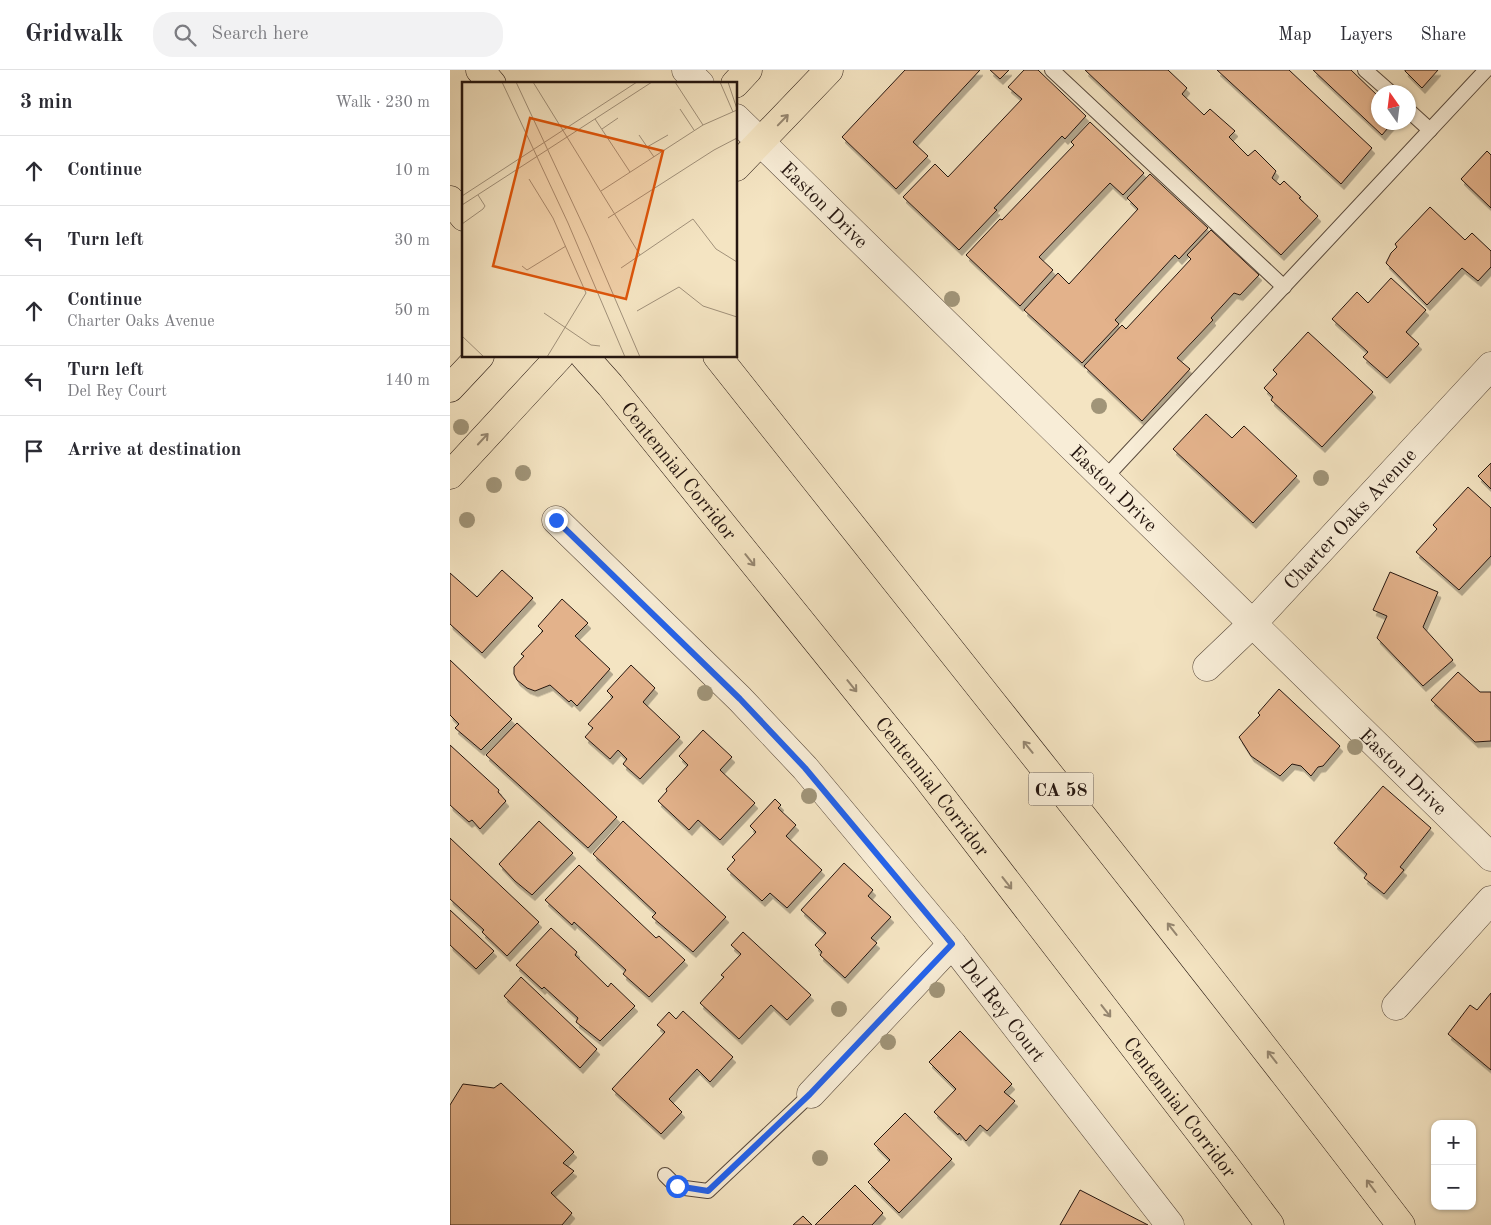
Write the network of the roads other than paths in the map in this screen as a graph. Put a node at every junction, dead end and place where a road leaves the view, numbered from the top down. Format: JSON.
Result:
{"nodes":[{"id":1,"x":480,"y":70,"type":"edge"},
{"id":2,"x":686,"y":70,"type":"edge"},
{"id":3,"x":748,"y":70,"type":"edge"},
{"id":4,"x":829,"y":70,"type":"edge"},
{"id":5,"x":1052,"y":70,"type":"edge"},
{"id":6,"x":1486,"y":70,"type":"edge"},
{"id":7,"x":1368,"y":71,"type":"edge"},
{"id":8,"x":490,"y":82,"type":"edge"},
{"id":9,"x":698,"y":82,"type":"edge"},
{"id":10,"x":737,"y":82,"type":"edge"},
{"id":11,"x":1383,"y":85,"type":"edge"},
{"id":12,"x":1416,"y":117,"type":"edge"},
{"id":13,"x":738,"y":120,"type":"edge"},
{"id":14,"x":1430,"y":130,"type":"junction"},
{"id":15,"x":761,"y":142,"type":"junction"},
{"id":16,"x":738,"y":165,"type":"edge"},
{"id":17,"x":450,"y":200,"type":"edge"},
{"id":18,"x":462,"y":215,"type":"edge"},
{"id":19,"x":1284,"y":287,"type":"junction"},
{"id":20,"x":478,"y":358,"type":"edge"},
{"id":21,"x":558,"y":358,"type":"edge"},
{"id":22,"x":586,"y":358,"type":"edge"},
{"id":23,"x":719,"y":358,"type":"edge"},
{"id":24,"x":1491,"y":366,"type":"edge"},
{"id":25,"x":450,"y":388,"type":"edge"},
{"id":26,"x":450,"y":475,"type":"edge"},
{"id":27,"x":1104,"y":478,"type":"junction"},
{"id":28,"x":556,"y":520,"type":"dead end"},
{"id":29,"x":1252,"y":624,"type":"junction"},
{"id":30,"x":1207,"y":667,"type":"dead end"},
{"id":31,"x":1491,"y":857,"type":"edge"},
{"id":32,"x":1491,"y":900,"type":"edge"},
{"id":33,"x":952,"y":944,"type":"junction"},
{"id":34,"x":1396,"y":1006,"type":"dead end"},
{"id":35,"x":810,"y":1094,"type":"joint"},
{"id":36,"x":665,"y":1175,"type":"dead end"},
{"id":37,"x":1170,"y":1225,"type":"edge"},
{"id":38,"x":1270,"y":1225,"type":"edge"},
{"id":39,"x":1401,"y":1225,"type":"edge"}],
"edges":[{"from":1,"to":8,"type":"main road"},
{"from":2,"to":9,"type":"street"},
{"from":3,"to":10,"type":"main road"},
{"from":15,"to":4,"type":"main road","one_way":true},
{"from":5,"to":19,"type":"lane"},
{"from":6,"to":14,"type":"lane"},
{"from":7,"to":11,"type":"lane"},
{"from":12,"to":14,"type":"lane"},
{"from":13,"to":15,"type":"street","name":"Easton Drive"},
{"from":14,"to":19,"type":"lane"},
{"from":15,"to":16,"type":"main road"},
{"from":15,"to":27,"type":"street","name":"Easton Drive"},
{"from":17,"to":18,"type":"main road"},
{"from":19,"to":27,"type":"lane"},
{"from":20,"to":25,"type":"main road"},
{"from":26,"to":21,"type":"main road","one_way":true},
{"from":22,"to":38,"type":"main road","name":"Centennial Corridor","one_way":true},
{"from":39,"to":23,"type":"main road","number":"CA 58","one_way":true},
{"from":24,"to":29,"type":"street","name":"Charter Oaks Avenue"},
{"from":27,"to":29,"type":"street","name":"Easton Drive"},
{"from":28,"to":33,"type":"street","name":"Del Rey Court"},
{"from":29,"to":30,"type":"street","name":"Charter Oaks Avenue"},
{"from":29,"to":31,"type":"street","name":"Easton Drive"},
{"from":32,"to":34,"type":"street"},
{"from":33,"to":35,"type":"street"},
{"from":33,"to":37,"type":"street","name":"Del Rey Court"},
{"from":35,"to":36,"type":"lane"}]}
